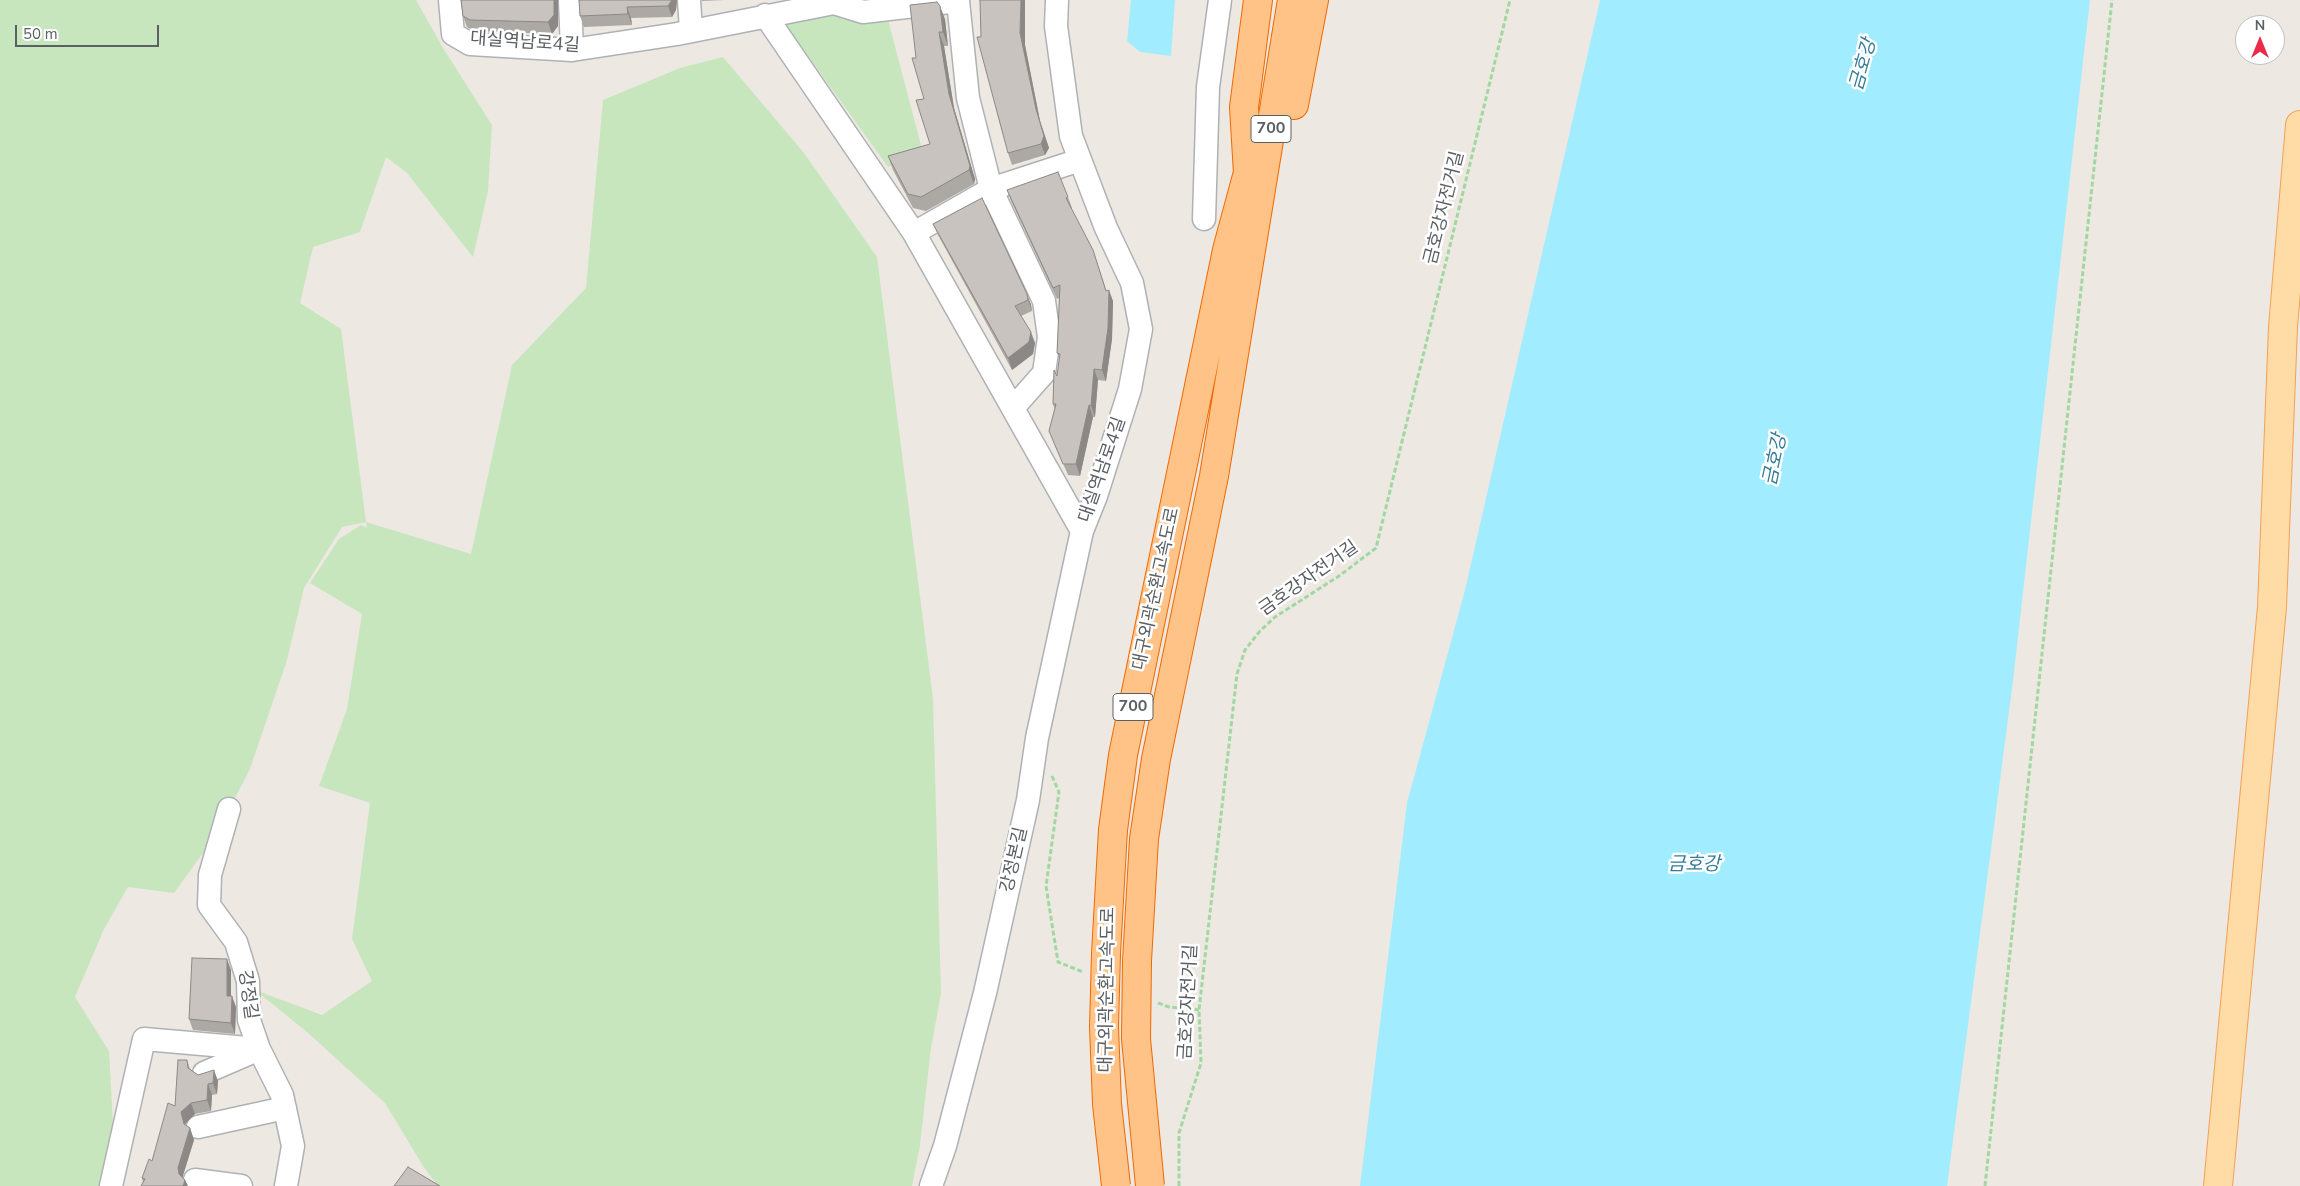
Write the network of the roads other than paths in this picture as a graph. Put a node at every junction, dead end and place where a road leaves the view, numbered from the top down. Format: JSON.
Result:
{"nodes":[{"id":1,"x":450,"y":0,"type":"edge"},
{"id":2,"x":570,"y":0,"type":"edge"},
{"id":3,"x":689,"y":0,"type":"edge"},
{"id":4,"x":958,"y":0,"type":"edge"},
{"id":5,"x":1057,"y":0,"type":"edge"},
{"id":6,"x":1220,"y":0,"type":"edge"},
{"id":7,"x":1258,"y":0,"type":"edge"},
{"id":8,"x":1274,"y":0,"type":"edge"},
{"id":9,"x":1292,"y":0,"type":"edge"},
{"id":10,"x":1314,"y":0,"type":"edge"},
{"id":11,"x":765,"y":15,"type":"junction"},
{"id":12,"x":692,"y":30,"type":"junction"},
{"id":13,"x":572,"y":50,"type":"junction"},
{"id":14,"x":2300,"y":125,"type":"edge"},
{"id":15,"x":1080,"y":160,"type":"junction"},
{"id":16,"x":1248,"y":174,"type":"junction"},
{"id":17,"x":991,"y":189,"type":"junction"},
{"id":18,"x":1259,"y":207,"type":"junction"},
{"id":19,"x":1204,"y":219,"type":"dead end"},
{"id":20,"x":914,"y":233,"type":"junction"},
{"id":21,"x":1238,"y":254,"type":"junction"},
{"id":22,"x":1013,"y":408,"type":"junction"},
{"id":23,"x":1082,"y":531,"type":"junction"},
{"id":24,"x":229,"y":809,"type":"dead end"},
{"id":25,"x":259,"y":1049,"type":"junction"},
{"id":26,"x":204,"y":1072,"type":"edge"},
{"id":27,"x":285,"y":1108,"type":"junction"},
{"id":28,"x":198,"y":1127,"type":"dead end"},
{"id":29,"x":195,"y":1180,"type":"dead end"},
{"id":30,"x":111,"y":1186,"type":"edge"},
{"id":31,"x":240,"y":1186,"type":"edge"},
{"id":32,"x":286,"y":1186,"type":"edge"},
{"id":33,"x":932,"y":1186,"type":"edge"},
{"id":34,"x":1116,"y":1186,"type":"edge"},
{"id":35,"x":1150,"y":1186,"type":"edge"},
{"id":36,"x":2218,"y":1186,"type":"edge"}],
"edges":[{"from":1,"to":13,"type":"street","name":"대실역남로4길"},
{"from":2,"to":13,"type":"street"},
{"from":3,"to":12,"type":"street"},
{"from":4,"to":11,"type":"street","name":"대실역남로4길"},
{"from":4,"to":17,"type":"street","name":"대실역남로4길"},
{"from":5,"to":15,"type":"street","name":"대실역남로4길"},
{"from":6,"to":19,"type":"street"},
{"from":7,"to":16,"type":"highway"},
{"from":8,"to":16,"type":"highway","name":"대구외곽순환고속도로","number":"700"},
{"from":9,"to":18,"type":"highway","name":"대구외곽순환고속도로","number":"700"},
{"from":10,"to":18,"type":"highway"},
{"from":11,"to":12,"type":"street","name":"대실역남로4길"},
{"from":11,"to":20,"type":"street"},
{"from":12,"to":13,"type":"street","name":"대실역남로4길"},
{"from":14,"to":36,"type":"main road"},
{"from":15,"to":17,"type":"street"},
{"from":15,"to":23,"type":"street","name":"대실역남로4길"},
{"from":16,"to":21,"type":"highway","name":"대구외곽순환고속도로","number":"700"},
{"from":17,"to":20,"type":"street"},
{"from":17,"to":22,"type":"street","name":"대실역남로4길"},
{"from":18,"to":21,"type":"highway","name":"대구외곽순환고속도로","number":"700"},
{"from":20,"to":22,"type":"street"},
{"from":21,"to":34,"type":"highway","name":"대구외곽순환고속도로","number":"700","bridge":true},
{"from":21,"to":35,"type":"highway","name":"대구외곽순환고속도로","number":"700","bridge":true},
{"from":22,"to":23,"type":"street","name":"대실역남로4길"},
{"from":23,"to":33,"type":"street","name":"강정본길"},
{"from":24,"to":25,"type":"street","name":"강정길"},
{"from":25,"to":26,"type":"street"},
{"from":25,"to":27,"type":"street","name":"강정길"},
{"from":25,"to":30,"type":"street"},
{"from":27,"to":28,"type":"street"},
{"from":27,"to":32,"type":"street","name":"강정길"},
{"from":29,"to":31,"type":"street"}]}
